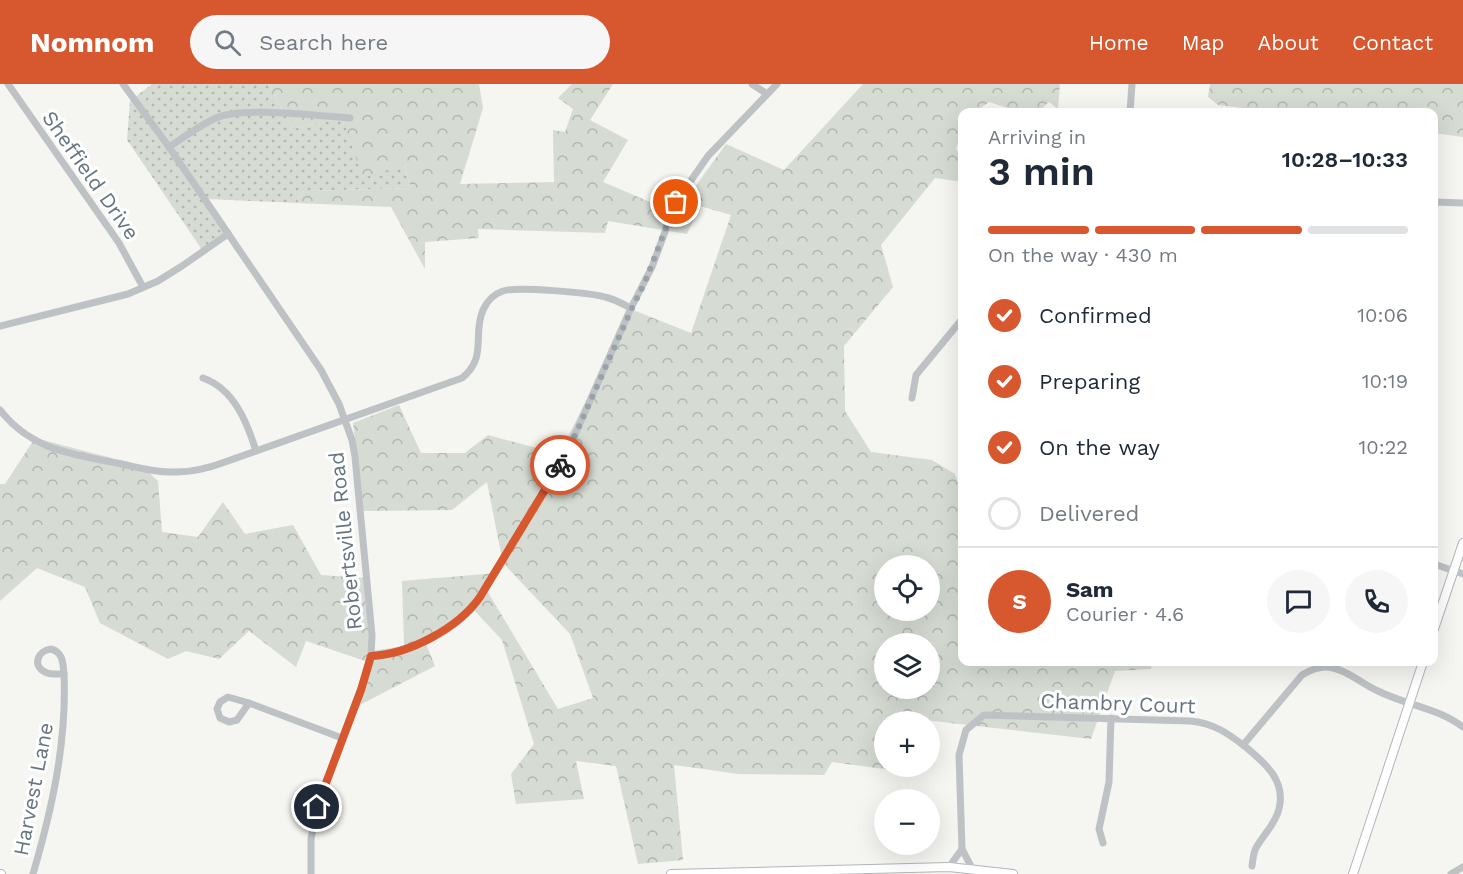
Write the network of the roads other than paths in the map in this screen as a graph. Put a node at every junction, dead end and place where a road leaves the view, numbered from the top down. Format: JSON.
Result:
{"nodes":[{"id":1,"x":8,"y":84,"type":"edge"},
{"id":2,"x":123,"y":84,"type":"edge"},
{"id":3,"x":752,"y":84,"type":"edge"},
{"id":4,"x":777,"y":84,"type":"edge"},
{"id":5,"x":1132,"y":84,"type":"edge"},
{"id":6,"x":767,"y":94,"type":"junction"},
{"id":7,"x":1130,"y":108,"type":"edge"},
{"id":8,"x":350,"y":118,"type":"dead end"},
{"id":9,"x":169,"y":147,"type":"junction"},
{"id":10,"x":1438,"y":201,"type":"edge"},
{"id":11,"x":1463,"y":203,"type":"edge"},
{"id":12,"x":228,"y":234,"type":"junction"},
{"id":13,"x":143,"y":287,"type":"junction"},
{"id":14,"x":632,"y":308,"type":"junction"},
{"id":15,"x":958,"y":324,"type":"edge"},
{"id":16,"x":0,"y":326,"type":"edge"},
{"id":17,"x":203,"y":378,"type":"dead end"},
{"id":18,"x":912,"y":398,"type":"dead end"},
{"id":19,"x":0,"y":410,"type":"edge"},
{"id":20,"x":345,"y":421,"type":"junction"},
{"id":21,"x":256,"y":451,"type":"junction"},
{"id":22,"x":1463,"y":543,"type":"edge"},
{"id":23,"x":1438,"y":565,"type":"edge"},
{"id":24,"x":1454,"y":571,"type":"junction"},
{"id":25,"x":1463,"y":574,"type":"edge"},
{"id":26,"x":1438,"y":617,"type":"edge"},
{"id":27,"x":371,"y":656,"type":"junction"},
{"id":28,"x":1422,"y":666,"type":"edge"},
{"id":29,"x":64,"y":674,"type":"junction"},
{"id":30,"x":249,"y":703,"type":"junction"},
{"id":31,"x":1409,"y":703,"type":"junction"},
{"id":32,"x":1112,"y":718,"type":"junction"},
{"id":33,"x":1463,"y":727,"type":"edge"},
{"id":34,"x":342,"y":738,"type":"junction"},
{"id":35,"x":1243,"y":746,"type":"junction"},
{"id":36,"x":1102,"y":843,"type":"dead end"},
{"id":37,"x":962,"y":849,"type":"junction"},
{"id":38,"x":1252,"y":866,"type":"dead end"},
{"id":39,"x":949,"y":867,"type":"junction"},
{"id":40,"x":1463,"y":867,"type":"edge"},
{"id":41,"x":973,"y":870,"type":"junction"},
{"id":42,"x":33,"y":874,"type":"edge"},
{"id":43,"x":311,"y":874,"type":"edge"},
{"id":44,"x":671,"y":874,"type":"edge"},
{"id":45,"x":1013,"y":874,"type":"edge"},
{"id":46,"x":1353,"y":874,"type":"edge"},
{"id":47,"x":1451,"y":874,"type":"edge"}],
"edges":[{"from":1,"to":13,"type":"street","name":"Sheffield Drive"},
{"from":2,"to":9,"type":"street","name":"Robertsville Road"},
{"from":3,"to":6,"type":"street"},
{"from":4,"to":6,"type":"street"},
{"from":5,"to":7,"type":"street"},
{"from":6,"to":14,"type":"street"},
{"from":8,"to":9,"type":"street"},
{"from":9,"to":12,"type":"street","name":"Robertsville Road"},
{"from":10,"to":11,"type":"street"},
{"from":12,"to":13,"type":"street"},
{"from":12,"to":20,"type":"street","name":"Robertsville Road"},
{"from":13,"to":16,"type":"street"},
{"from":14,"to":20,"type":"street"},
{"from":14,"to":27,"type":"street"},
{"from":15,"to":18,"type":"street"},
{"from":17,"to":21,"type":"street"},
{"from":19,"to":21,"type":"street"},
{"from":20,"to":21,"type":"street"},
{"from":20,"to":27,"type":"street","name":"Robertsville Road"},
{"from":22,"to":24,"type":"main road"},
{"from":23,"to":24,"type":"street"},
{"from":24,"to":25,"type":"street"},
{"from":24,"to":26,"type":"main road"},
{"from":27,"to":34,"type":"street","name":"Robertsville Road"},
{"from":28,"to":31,"type":"main road"},
{"from":29,"to":29,"type":"street"},
{"from":29,"to":42,"type":"street","name":"Harvest Lane"},
{"from":30,"to":30,"type":"street"},
{"from":30,"to":34,"type":"street"},
{"from":31,"to":33,"type":"street"},
{"from":31,"to":35,"type":"street"},
{"from":31,"to":46,"type":"main road"},
{"from":32,"to":35,"type":"street","name":"Chambry Court"},
{"from":32,"to":36,"type":"street"},
{"from":32,"to":37,"type":"street","name":"Chambry Court"},
{"from":34,"to":43,"type":"street","name":"Robertsville Road"},
{"from":35,"to":38,"type":"street","name":"Chambry Court"},
{"from":37,"to":39,"type":"street"},
{"from":37,"to":41,"type":"street","name":"Chambry Court"},
{"from":39,"to":41,"type":"main road"},
{"from":39,"to":44,"type":"main road"},
{"from":40,"to":47,"type":"street"},
{"from":41,"to":45,"type":"main road"}]}
